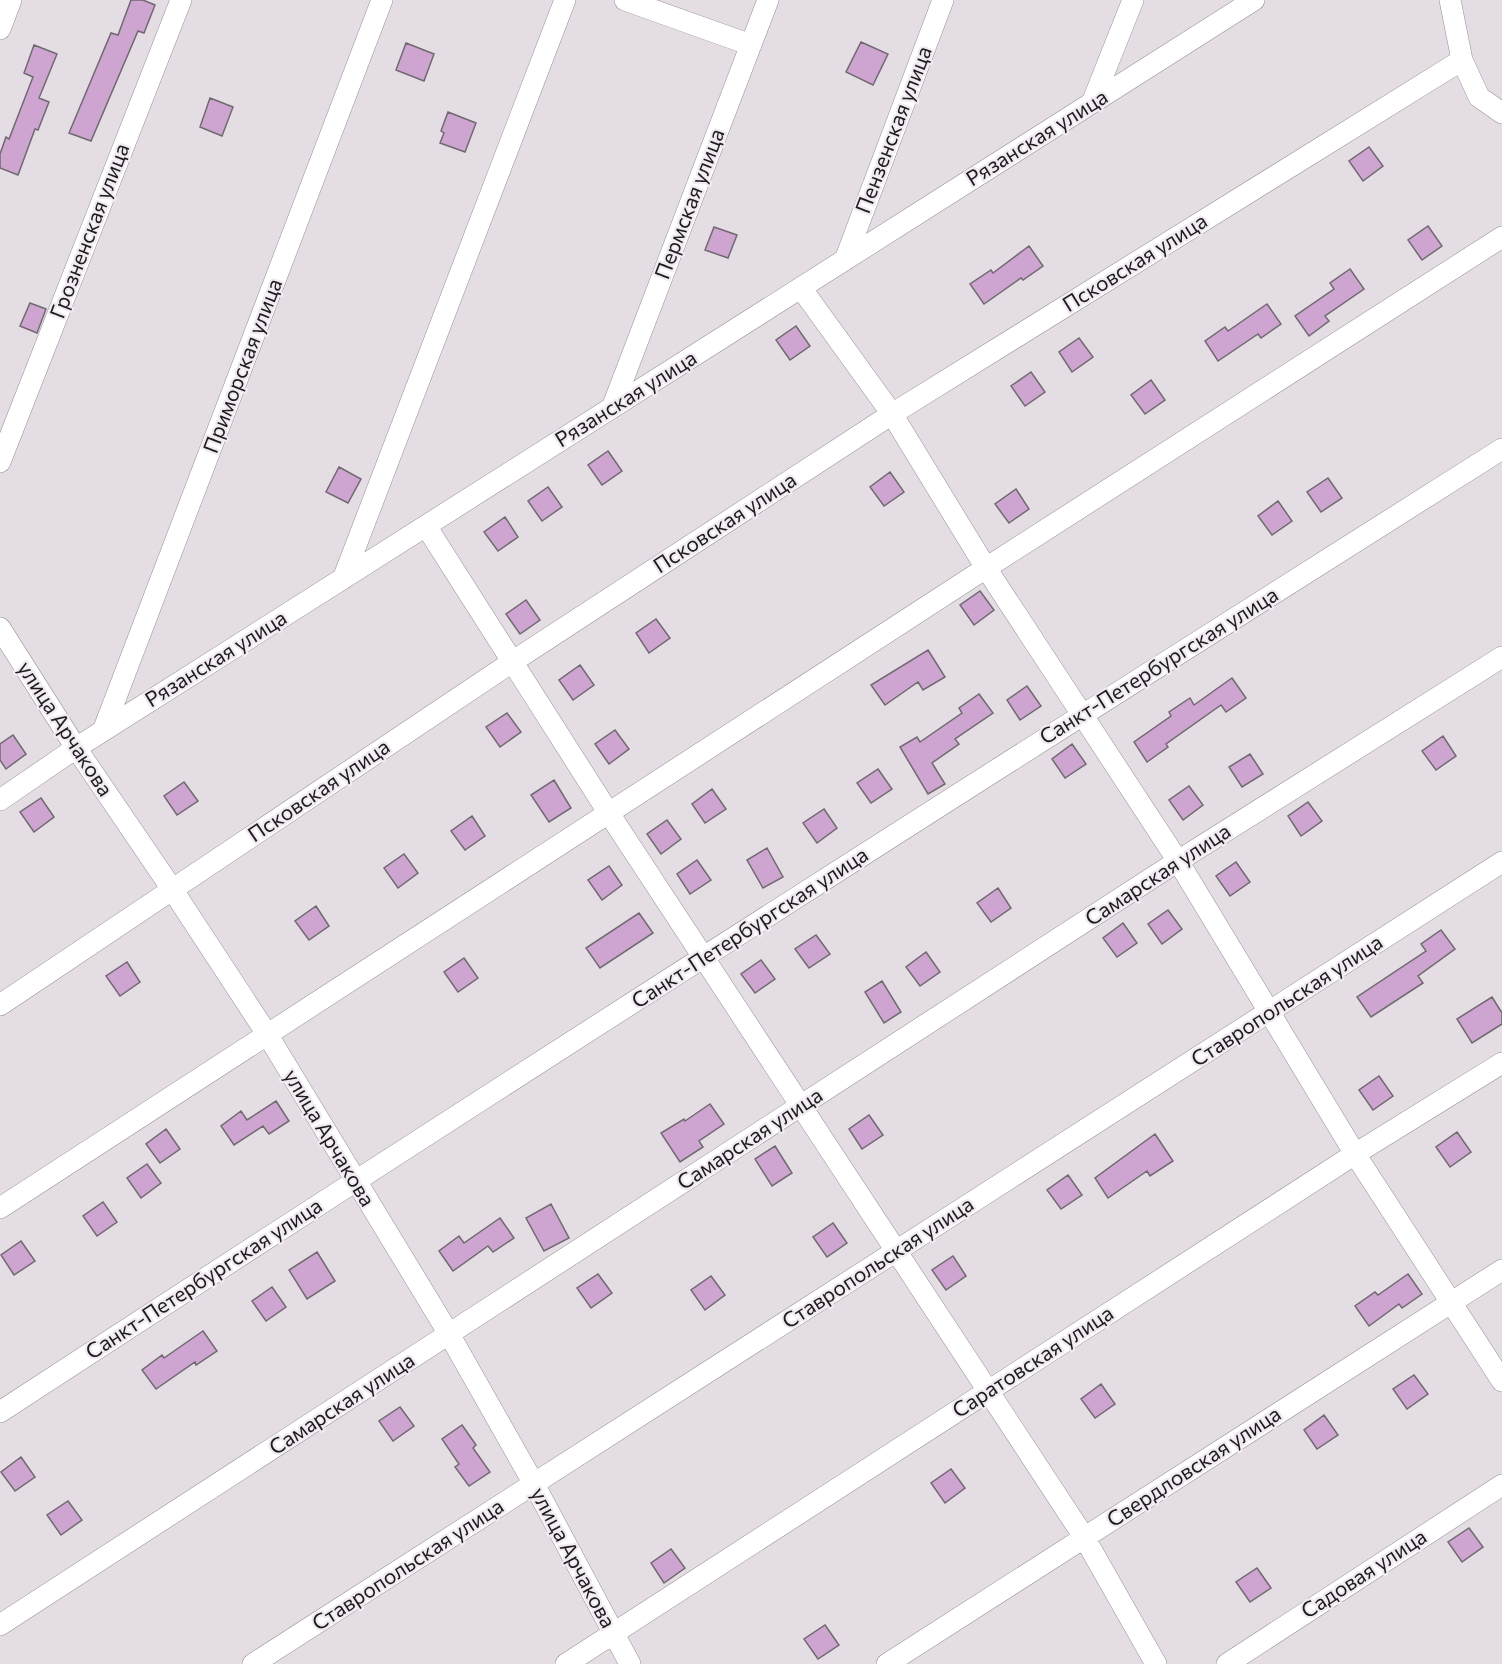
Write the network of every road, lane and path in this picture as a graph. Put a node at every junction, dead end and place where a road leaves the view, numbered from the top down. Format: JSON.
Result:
{"nodes":[{"id":1,"x":11,"y":0,"type":"edge"},
{"id":2,"x":181,"y":0,"type":"edge"},
{"id":3,"x":382,"y":0,"type":"edge"},
{"id":4,"x":565,"y":0,"type":"edge"},
{"id":5,"x":625,"y":0,"type":"edge"},
{"id":6,"x":768,"y":0,"type":"edge"},
{"id":7,"x":943,"y":0,"type":"edge"},
{"id":8,"x":1133,"y":0,"type":"edge"},
{"id":9,"x":1254,"y":0,"type":"edge"},
{"id":10,"x":1450,"y":0,"type":"edge"},
{"id":11,"x":0,"y":29,"type":"edge"},
{"id":12,"x":751,"y":45,"type":"junction"},
{"id":13,"x":1462,"y":60,"type":"junction"},
{"id":14,"x":1092,"y":103,"type":"junction"},
{"id":15,"x":1502,"y":113,"type":"edge"},
{"id":16,"x":1502,"y":237,"type":"edge"},
{"id":17,"x":845,"y":260,"type":"junction"},
{"id":18,"x":801,"y":288,"type":"junction"},
{"id":19,"x":612,"y":408,"type":"junction"},
{"id":20,"x":892,"y":414,"type":"junction"},
{"id":21,"x":1502,"y":449,"type":"edge"},
{"id":22,"x":0,"y":462,"type":"edge"},
{"id":23,"x":426,"y":526,"type":"junction"},
{"id":24,"x":986,"y":568,"type":"junction"},
{"id":25,"x":343,"y":579,"type":"junction"},
{"id":26,"x":0,"y":628,"type":"edge"},
{"id":27,"x":1502,"y":657,"type":"edge"},
{"id":28,"x":512,"y":662,"type":"junction"},
{"id":29,"x":1081,"y":715,"type":"junction"},
{"id":30,"x":103,"y":731,"type":"junction"},
{"id":31,"x":76,"y":748,"type":"junction"},
{"id":32,"x":0,"y":800,"type":"edge"},
{"id":33,"x":608,"y":812,"type":"junction"},
{"id":34,"x":1178,"y":861,"type":"junction"},
{"id":35,"x":1502,"y":862,"type":"edge"},
{"id":36,"x":172,"y":889,"type":"junction"},
{"id":37,"x":704,"y":958,"type":"junction"},
{"id":38,"x":0,"y":1005,"type":"edge"},
{"id":39,"x":1271,"y":1012,"type":"junction"},
{"id":40,"x":267,"y":1034,"type":"junction"},
{"id":41,"x":1502,"y":1063,"type":"edge"},
{"id":42,"x":800,"y":1106,"type":"junction"},
{"id":43,"x":1355,"y":1154,"type":"junction"},
{"id":44,"x":355,"y":1181,"type":"junction"},
{"id":45,"x":0,"y":1208,"type":"edge"},
{"id":46,"x":896,"y":1252,"type":"junction"},
{"id":47,"x":1502,"y":1270,"type":"edge"},
{"id":48,"x":1451,"y":1302,"type":"junction"},
{"id":49,"x":449,"y":1334,"type":"junction"},
{"id":50,"x":1502,"y":1381,"type":"edge"},
{"id":51,"x":988,"y":1391,"type":"junction"},
{"id":52,"x":0,"y":1412,"type":"edge"},
{"id":53,"x":534,"y":1484,"type":"junction"},
{"id":54,"x":1502,"y":1485,"type":"edge"},
{"id":55,"x":1084,"y":1538,"type":"junction"},
{"id":56,"x":0,"y":1625,"type":"edge"},
{"id":57,"x":613,"y":1633,"type":"junction"},
{"id":58,"x":253,"y":1664,"type":"edge"},
{"id":59,"x":566,"y":1664,"type":"edge"},
{"id":60,"x":630,"y":1664,"type":"edge"},
{"id":61,"x":887,"y":1664,"type":"edge"},
{"id":62,"x":1156,"y":1664,"type":"edge"},
{"id":63,"x":1227,"y":1664,"type":"edge"}],
"edges":[{"from":1,"to":11,"type":"street"},
{"from":2,"to":22,"type":"street","name":"Грозненская улица"},
{"from":3,"to":30,"type":"street","name":"Приморская улица"},
{"from":4,"to":25,"type":"street"},
{"from":5,"to":12,"type":"street"},
{"from":6,"to":12,"type":"street","name":"Пермская улица"},
{"from":7,"to":17,"type":"street","name":"Пензенская улица"},
{"from":8,"to":14,"type":"street"},
{"from":9,"to":14,"type":"street","name":"Рязанская улица"},
{"from":10,"to":13,"type":"street"},
{"from":12,"to":19,"type":"street","name":"Пермская улица"},
{"from":13,"to":15,"type":"street"},
{"from":13,"to":20,"type":"street","name":"Псковская улица"},
{"from":14,"to":17,"type":"street","name":"Рязанская улица"},
{"from":16,"to":24,"type":"street"},
{"from":17,"to":18,"type":"street","name":"Рязанская улица"},
{"from":18,"to":19,"type":"street","name":"Рязанская улица"},
{"from":18,"to":20,"type":"street"},
{"from":19,"to":23,"type":"street","name":"Рязанская улица"},
{"from":20,"to":24,"type":"street"},
{"from":20,"to":28,"type":"street","name":"Псковская улица"},
{"from":21,"to":29,"type":"street","name":"Санкт-Петербургская улица"},
{"from":23,"to":25,"type":"street","name":"Рязанская улица"},
{"from":23,"to":28,"type":"street"},
{"from":24,"to":29,"type":"street"},
{"from":24,"to":33,"type":"street"},
{"from":25,"to":30,"type":"street","name":"Рязанская улица"},
{"from":26,"to":31,"type":"street","name":"улица Арчакова"},
{"from":27,"to":34,"type":"street","name":"Самарская улица"},
{"from":28,"to":33,"type":"street"},
{"from":28,"to":36,"type":"street","name":"Псковская улица"},
{"from":29,"to":34,"type":"street"},
{"from":29,"to":37,"type":"street","name":"Санкт-Петербургская улица"},
{"from":30,"to":31,"type":"street","name":"Рязанская улица"},
{"from":31,"to":32,"type":"street","name":"Рязанская улица"},
{"from":31,"to":36,"type":"street","name":"улица Арчакова"},
{"from":33,"to":37,"type":"street"},
{"from":33,"to":40,"type":"street"},
{"from":34,"to":39,"type":"street"},
{"from":34,"to":42,"type":"street","name":"Самарская улица"},
{"from":35,"to":39,"type":"street","name":"Ставропольская улица"},
{"from":36,"to":38,"type":"street","name":"Псковская улица"},
{"from":36,"to":40,"type":"street","name":"улица Арчакова"},
{"from":37,"to":42,"type":"street"},
{"from":37,"to":44,"type":"street","name":"Санкт-Петербургская улица"},
{"from":39,"to":43,"type":"street"},
{"from":39,"to":46,"type":"street","name":"Ставропольская улица"},
{"from":40,"to":44,"type":"street","name":"улица Арчакова"},
{"from":40,"to":45,"type":"street"},
{"from":41,"to":43,"type":"street","name":"Саратовская улица"},
{"from":42,"to":46,"type":"street"},
{"from":42,"to":49,"type":"street","name":"Самарская улица"},
{"from":43,"to":48,"type":"street"},
{"from":43,"to":51,"type":"street","name":"Саратовская улица"},
{"from":44,"to":49,"type":"street","name":"улица Арчакова"},
{"from":44,"to":52,"type":"street","name":"Санкт-Петербургская улица"},
{"from":46,"to":51,"type":"street"},
{"from":46,"to":53,"type":"street","name":"Ставропольская улица"},
{"from":47,"to":48,"type":"street","name":"Свердловская улица"},
{"from":48,"to":50,"type":"street"},
{"from":48,"to":55,"type":"street","name":"Свердловская улица"},
{"from":49,"to":53,"type":"street","name":"улица Арчакова"},
{"from":49,"to":56,"type":"street","name":"Самарская улица"},
{"from":51,"to":55,"type":"street"},
{"from":51,"to":57,"type":"street","name":"Саратовская улица"},
{"from":53,"to":57,"type":"street","name":"улица Арчакова"},
{"from":53,"to":58,"type":"street","name":"Ставропольская улица"},
{"from":54,"to":63,"type":"street","name":"Садовая улица"},
{"from":55,"to":61,"type":"street","name":"Свердловская улица"},
{"from":55,"to":62,"type":"street"},
{"from":57,"to":59,"type":"street","name":"Саратовская улица"},
{"from":57,"to":60,"type":"street","name":"улица Арчакова"}]}
